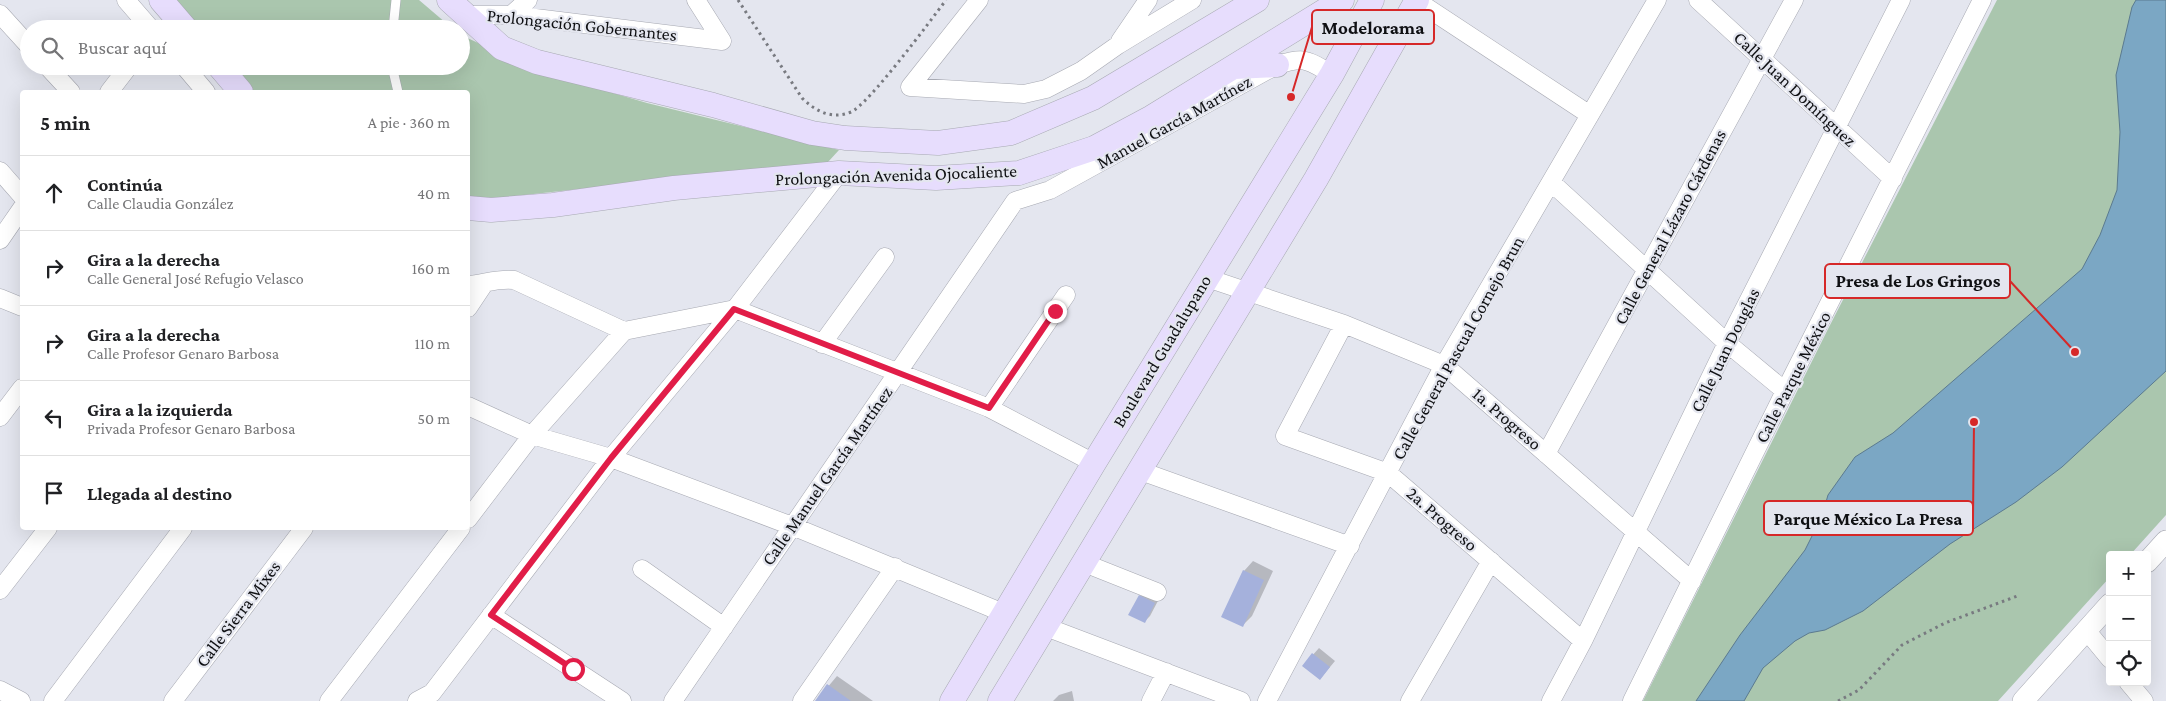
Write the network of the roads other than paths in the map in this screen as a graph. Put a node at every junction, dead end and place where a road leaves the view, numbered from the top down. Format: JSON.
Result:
{"nodes":[{"id":1,"x":126,"y":0,"type":"edge"},
{"id":2,"x":161,"y":0,"type":"edge"},
{"id":3,"x":396,"y":0,"type":"edge"},
{"id":4,"x":528,"y":0,"type":"edge"},
{"id":5,"x":696,"y":0,"type":"edge"},
{"id":6,"x":979,"y":0,"type":"edge"},
{"id":7,"x":1148,"y":0,"type":"edge"},
{"id":8,"x":1192,"y":0,"type":"edge"},
{"id":9,"x":1257,"y":0,"type":"edge"},
{"id":10,"x":1342,"y":0,"type":"edge"},
{"id":11,"x":1372,"y":0,"type":"edge"},
{"id":12,"x":1412,"y":0,"type":"edge"},
{"id":13,"x":1657,"y":0,"type":"edge"},
{"id":14,"x":1698,"y":0,"type":"edge"},
{"id":15,"x":1794,"y":0,"type":"edge"},
{"id":16,"x":1901,"y":0,"type":"edge"},
{"id":17,"x":1982,"y":0,"type":"edge"},
{"id":18,"x":456,"y":8,"type":"edge"},
{"id":19,"x":0,"y":14,"type":"edge"},
{"id":20,"x":511,"y":14,"type":"junction"},
{"id":21,"x":143,"y":20,"type":"edge"},
{"id":22,"x":178,"y":20,"type":"edge"},
{"id":23,"x":394,"y":20,"type":"edge"},
{"id":24,"x":470,"y":20,"type":"edge"},
{"id":25,"x":470,"y":20,"type":"edge"},
{"id":26,"x":20,"y":36,"type":"edge"},
{"id":27,"x":1118,"y":45,"type":"junction"},
{"id":28,"x":1762,"y":57,"type":"junction"},
{"id":29,"x":1277,"y":65,"type":"junction"},
{"id":30,"x":1232,"y":68,"type":"junction"},
{"id":31,"x":1081,"y":71,"type":"junction"},
{"id":32,"x":1332,"y":74,"type":"junction"},
{"id":33,"x":55,"y":75,"type":"edge"},
{"id":34,"x":122,"y":75,"type":"edge"},
{"id":35,"x":192,"y":75,"type":"edge"},
{"id":36,"x":226,"y":75,"type":"edge"},
{"id":37,"x":394,"y":75,"type":"edge"},
{"id":38,"x":69,"y":90,"type":"edge"},
{"id":39,"x":111,"y":90,"type":"edge"},
{"id":40,"x":204,"y":90,"type":"edge"},
{"id":41,"x":239,"y":90,"type":"edge"},
{"id":42,"x":398,"y":90,"type":"edge"},
{"id":43,"x":1093,"y":98,"type":"junction"},
{"id":44,"x":1590,"y":114,"type":"junction"},
{"id":45,"x":1836,"y":126,"type":"junction"},
{"id":46,"x":0,"y":171,"type":"edge"},
{"id":47,"x":839,"y":173,"type":"junction"},
{"id":48,"x":1893,"y":179,"type":"junction"},
{"id":49,"x":1552,"y":183,"type":"junction"},
{"id":50,"x":20,"y":194,"type":"edge"},
{"id":51,"x":1015,"y":201,"type":"joint"},
{"id":52,"x":470,"y":208,"type":"edge"},
{"id":53,"x":20,"y":211,"type":"edge"},
{"id":54,"x":0,"y":240,"type":"edge"},
{"id":55,"x":885,"y":257,"type":"dead end"},
{"id":56,"x":1648,"y":270,"type":"junction"},
{"id":57,"x":1207,"y":278,"type":"junction"},
{"id":58,"x":476,"y":284,"type":"edge"},
{"id":59,"x":1248,"y":290,"type":"junction"},
{"id":60,"x":1066,"y":295,"type":"dead end"},
{"id":61,"x":0,"y":298,"type":"edge"},
{"id":62,"x":470,"y":302,"type":"edge"},
{"id":63,"x":20,"y":307,"type":"edge"},
{"id":64,"x":734,"y":309,"type":"junction"},
{"id":65,"x":1344,"y":324,"type":"junction"},
{"id":66,"x":624,"y":330,"type":"junction"},
{"id":67,"x":1727,"y":343,"type":"junction"},
{"id":68,"x":822,"y":344,"type":"junction"},
{"id":69,"x":1444,"y":365,"type":"junction"},
{"id":70,"x":898,"y":374,"type":"junction"},
{"id":71,"x":20,"y":391,"type":"edge"},
{"id":72,"x":1785,"y":391,"type":"junction"},
{"id":73,"x":470,"y":407,"type":"edge"},
{"id":74,"x":989,"y":408,"type":"junction"},
{"id":75,"x":0,"y":417,"type":"edge"},
{"id":76,"x":532,"y":435,"type":"junction"},
{"id":77,"x":1546,"y":454,"type":"junction"},
{"id":78,"x":611,"y":458,"type":"junction"},
{"id":79,"x":1094,"y":463,"type":"junction"},
{"id":80,"x":1138,"y":470,"type":"junction"},
{"id":81,"x":1388,"y":473,"type":"junction"},
{"id":82,"x":470,"y":517,"type":"edge"},
{"id":83,"x":792,"y":526,"type":"junction"},
{"id":84,"x":46,"y":530,"type":"edge"},
{"id":85,"x":181,"y":530,"type":"edge"},
{"id":86,"x":302,"y":530,"type":"edge"},
{"id":87,"x":459,"y":530,"type":"edge"},
{"id":88,"x":1636,"y":532,"type":"junction"},
{"id":89,"x":2166,"y":541,"type":"edge"},
{"id":90,"x":1350,"y":546,"type":"junction"},
{"id":91,"x":2151,"y":558,"type":"edge"},
{"id":92,"x":1491,"y":561,"type":"junction"},
{"id":93,"x":1084,"y":563,"type":"junction"},
{"id":94,"x":895,"y":568,"type":"junction"},
{"id":95,"x":642,"y":569,"type":"dead end"},
{"id":96,"x":1692,"y":581,"type":"junction"},
{"id":97,"x":0,"y":590,"type":"edge"},
{"id":98,"x":1157,"y":592,"type":"dead end"},
{"id":99,"x":2106,"y":608,"type":"edge"},
{"id":100,"x":1006,"y":614,"type":"junction"},
{"id":101,"x":491,"y":615,"type":"junction"},
{"id":102,"x":724,"y":627,"type":"junction"},
{"id":103,"x":1046,"y":627,"type":"junction"},
{"id":104,"x":2086,"y":630,"type":"junction"},
{"id":105,"x":1583,"y":641,"type":"junction"},
{"id":106,"x":2106,"y":654,"type":"edge"},
{"id":107,"x":1166,"y":672,"type":"junction"},
{"id":108,"x":2131,"y":686,"type":"edge"},
{"id":109,"x":0,"y":690,"type":"edge"},
{"id":110,"x":21,"y":701,"type":"edge"},
{"id":111,"x":52,"y":701,"type":"edge"},
{"id":112,"x":173,"y":701,"type":"edge"},
{"id":113,"x":329,"y":701,"type":"edge"},
{"id":114,"x":417,"y":701,"type":"edge"},
{"id":115,"x":622,"y":701,"type":"edge"},
{"id":116,"x":673,"y":701,"type":"edge"},
{"id":117,"x":802,"y":701,"type":"edge"},
{"id":118,"x":952,"y":701,"type":"edge"},
{"id":119,"x":1000,"y":701,"type":"edge"},
{"id":120,"x":1151,"y":701,"type":"edge"},
{"id":121,"x":1240,"y":701,"type":"edge"},
{"id":122,"x":1268,"y":701,"type":"edge"},
{"id":123,"x":1410,"y":701,"type":"edge"},
{"id":124,"x":1551,"y":701,"type":"edge"},
{"id":125,"x":1632,"y":701,"type":"edge"},
{"id":126,"x":2023,"y":701,"type":"edge"},
{"id":127,"x":2144,"y":701,"type":"edge"}],
"edges":[{"from":1,"to":21,"type":"street"},
{"from":2,"to":22,"type":"main road"},
{"from":3,"to":23,"type":"lane"},
{"from":4,"to":20,"type":"street"},
{"from":5,"to":20,"type":"street","name":"Prolongación Gobernantes"},
{"from":6,"to":31,"type":"street"},
{"from":7,"to":27,"type":"street"},
{"from":8,"to":27,"type":"street"},
{"from":9,"to":43,"type":"main road","name":"Prolongación Avenida Ojocaliente"},
{"from":10,"to":30,"type":"main road","name":"Prolongación Avenida Ojocaliente"},
{"from":11,"to":32,"type":"main road","name":"Boulevard Guadalupano"},
{"from":12,"to":44,"type":"street"},
{"from":12,"to":59,"type":"main road"},
{"from":13,"to":44,"type":"street","name":"Calle General Pascual Cornejo Brun"},
{"from":14,"to":28,"type":"street","name":"Calle Juan Domínguez"},
{"from":15,"to":28,"type":"street","name":"Calle General Lázaro Cárdenas"},
{"from":16,"to":45,"type":"street","name":"Calle Juan Douglas"},
{"from":17,"to":48,"type":"street","name":"Calle Parque México"},
{"from":18,"to":20,"type":"street","name":"Prolongación Gobernantes"},
{"from":18,"to":25,"type":"main road","name":"Prolongación Avenida Ojocaliente"},
{"from":19,"to":26,"type":"street"},
{"from":24,"to":43,"type":"main road","name":"Prolongación Avenida Ojocaliente"},
{"from":27,"to":31,"type":"street"},
{"from":28,"to":45,"type":"street","name":"Calle Juan Domínguez"},
{"from":28,"to":56,"type":"street","name":"Calle General Lázaro Cárdenas"},
{"from":29,"to":30,"type":"main road"},
{"from":29,"to":32,"type":"street","name":"Manuel García Martínez"},
{"from":29,"to":51,"type":"street","name":"Manuel García Martínez"},
{"from":30,"to":47,"type":"main road","name":"Prolongación Avenida Ojocaliente"},
{"from":31,"to":43,"type":"street"},
{"from":32,"to":57,"type":"main road","name":"Boulevard Guadalupano"},
{"from":33,"to":38,"type":"street"},
{"from":34,"to":39,"type":"street"},
{"from":35,"to":40,"type":"street"},
{"from":36,"to":41,"type":"main road"},
{"from":37,"to":42,"type":"lane"},
{"from":44,"to":49,"type":"street","name":"Calle General Pascual Cornejo Brun"},
{"from":45,"to":48,"type":"street","name":"Calle Juan Domínguez"},
{"from":45,"to":67,"type":"street","name":"Calle Juan Douglas"},
{"from":46,"to":50,"type":"street"},
{"from":47,"to":52,"type":"main road","name":"Prolongación Avenida Ojocaliente"},
{"from":47,"to":64,"type":"street"},
{"from":48,"to":72,"type":"street","name":"Calle Parque México"},
{"from":49,"to":56,"type":"street"},
{"from":49,"to":69,"type":"street","name":"Calle General Pascual Cornejo Brun"},
{"from":51,"to":70,"type":"street","name":"Calle Manuel García Martínez"},
{"from":53,"to":54,"type":"street"},
{"from":55,"to":68,"type":"street"},
{"from":56,"to":67,"type":"street"},
{"from":56,"to":77,"type":"street","name":"Calle General Lázaro Cárdenas"},
{"from":57,"to":59,"type":"street","name":"1a. Progreso"},
{"from":57,"to":79,"type":"main road","name":"Boulevard Guadalupano"},
{"from":58,"to":62,"type":"street"},
{"from":58,"to":66,"type":"street"},
{"from":59,"to":65,"type":"street","name":"1a. Progreso"},
{"from":59,"to":80,"type":"main road"},
{"from":60,"to":74,"type":"street"},
{"from":61,"to":63,"type":"street"},
{"from":64,"to":66,"type":"street"},
{"from":64,"to":68,"type":"street"},
{"from":64,"to":78,"type":"street"},
{"from":65,"to":69,"type":"street","name":"1a. Progreso"},
{"from":65,"to":81,"type":"street","name":"2a. Progreso"},
{"from":66,"to":76,"type":"street"},
{"from":67,"to":72,"type":"street"},
{"from":67,"to":88,"type":"street","name":"Calle Juan Douglas"},
{"from":68,"to":70,"type":"street"},
{"from":69,"to":77,"type":"street","name":"1a. Progreso"},
{"from":69,"to":81,"type":"street","name":"Calle General Pascual Cornejo Brun"},
{"from":70,"to":74,"type":"street"},
{"from":70,"to":83,"type":"street","name":"Calle Manuel García Martínez"},
{"from":71,"to":75,"type":"street"},
{"from":72,"to":96,"type":"street","name":"Calle Parque México"},
{"from":73,"to":76,"type":"street"},
{"from":74,"to":79,"type":"street"},
{"from":76,"to":78,"type":"street"},
{"from":76,"to":82,"type":"street"},
{"from":77,"to":88,"type":"street","name":"1a. Progreso"},
{"from":78,"to":83,"type":"street"},
{"from":78,"to":101,"type":"street"},
{"from":79,"to":100,"type":"main road","name":"Boulevard Guadalupano"},
{"from":80,"to":90,"type":"street"},
{"from":80,"to":93,"type":"main road"},
{"from":81,"to":90,"type":"street","name":"Calle General Pascual Cornejo Brun"},
{"from":81,"to":92,"type":"street","name":"2a. Progreso"},
{"from":83,"to":94,"type":"street"},
{"from":83,"to":102,"type":"street","name":"Calle Manuel García Martínez"},
{"from":84,"to":97,"type":"street"},
{"from":85,"to":111,"type":"street"},
{"from":86,"to":112,"type":"street","name":"Calle Sierra Mixes"},
{"from":87,"to":113,"type":"street"},
{"from":88,"to":96,"type":"street","name":"1a. Progreso"},
{"from":88,"to":105,"type":"street","name":"Calle Juan Douglas"},
{"from":89,"to":91,"type":"street"},
{"from":90,"to":122,"type":"street","name":"Calle General Pascual Cornejo Brun"},
{"from":92,"to":105,"type":"street","name":"2a. Progreso"},
{"from":92,"to":123,"type":"street"},
{"from":93,"to":98,"type":"street"},
{"from":93,"to":103,"type":"main road"},
{"from":94,"to":100,"type":"street"},
{"from":94,"to":117,"type":"street"},
{"from":95,"to":102,"type":"street"},
{"from":96,"to":125,"type":"street","name":"Calle Parque México"},
{"from":99,"to":104,"type":"street"},
{"from":100,"to":118,"type":"main road","name":"Boulevard Guadalupano"},
{"from":101,"to":114,"type":"street"},
{"from":101,"to":115,"type":"street"},
{"from":102,"to":116,"type":"street","name":"Calle Manuel García Martínez"},
{"from":103,"to":107,"type":"street"},
{"from":103,"to":119,"type":"main road"},
{"from":104,"to":106,"type":"street"},
{"from":104,"to":126,"type":"street"},
{"from":105,"to":124,"type":"street","name":"Calle Juan Douglas"},
{"from":107,"to":120,"type":"street"},
{"from":107,"to":121,"type":"street"},
{"from":108,"to":127,"type":"street"},
{"from":109,"to":110,"type":"street"}]}
